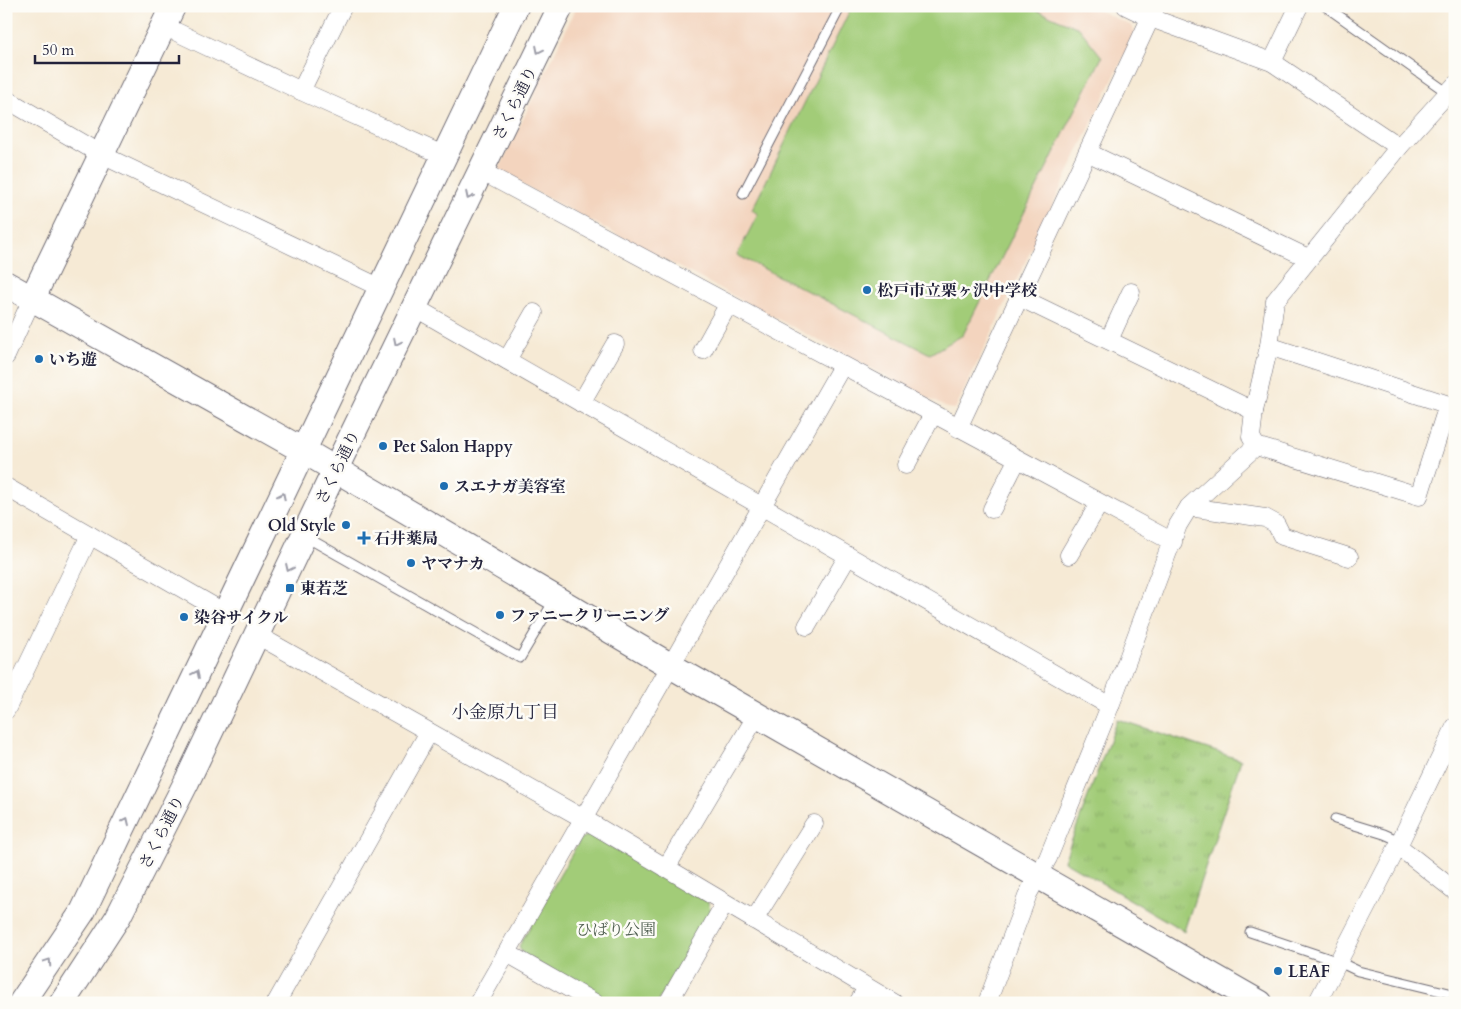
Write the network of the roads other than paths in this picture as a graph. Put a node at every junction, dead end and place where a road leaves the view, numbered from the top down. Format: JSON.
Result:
{"nodes":[{"id":1,"x":343,"y":6,"type":"edge"},
{"id":2,"x":516,"y":6,"type":"edge"},
{"id":3,"x":561,"y":6,"type":"edge"},
{"id":4,"x":841,"y":6,"type":"edge"},
{"id":5,"x":1126,"y":6,"type":"edge"},
{"id":6,"x":1299,"y":6,"type":"edge"},
{"id":7,"x":1325,"y":6,"type":"edge"},
{"id":8,"x":1154,"y":12,"type":"edge"},
{"id":9,"x":169,"y":16,"type":"edge"},
{"id":10,"x":1272,"y":62,"type":"junction"},
{"id":11,"x":1451,"y":89,"type":"edge"},
{"id":12,"x":301,"y":91,"type":"junction"},
{"id":13,"x":6,"y":99,"type":"edge"},
{"id":14,"x":1399,"y":147,"type":"junction"},
{"id":15,"x":1089,"y":152,"type":"junction"},
{"id":16,"x":102,"y":155,"type":"junction"},
{"id":17,"x":446,"y":156,"type":"junction"},
{"id":18,"x":481,"y":172,"type":"junction"},
{"id":19,"x":743,"y":194,"type":"dead end"},
{"id":20,"x":1308,"y":258,"type":"junction"},
{"id":21,"x":6,"y":284,"type":"edge"},
{"id":22,"x":381,"y":288,"type":"junction"},
{"id":23,"x":1130,"y":292,"type":"dead end"},
{"id":24,"x":1019,"y":297,"type":"junction"},
{"id":25,"x":32,"y":299,"type":"junction"},
{"id":26,"x":728,"y":304,"type":"junction"},
{"id":27,"x":414,"y":306,"type":"junction"},
{"id":28,"x":534,"y":313,"type":"dead end"},
{"id":29,"x":1109,"y":340,"type":"junction"},
{"id":30,"x":615,"y":344,"type":"dead end"},
{"id":31,"x":1269,"y":346,"type":"junction"},
{"id":32,"x":703,"y":350,"type":"dead end"},
{"id":33,"x":6,"y":356,"type":"edge"},
{"id":34,"x":507,"y":360,"type":"junction"},
{"id":35,"x":842,"y":366,"type":"junction"},
{"id":36,"x":581,"y":403,"type":"junction"},
{"id":37,"x":1451,"y":406,"type":"edge"},
{"id":38,"x":1254,"y":410,"type":"junction"},
{"id":39,"x":933,"y":414,"type":"junction"},
{"id":40,"x":958,"y":428,"type":"junction"},
{"id":41,"x":1256,"y":446,"type":"junction"},
{"id":42,"x":304,"y":451,"type":"junction"},
{"id":43,"x":1017,"y":460,"type":"junction"},
{"id":44,"x":906,"y":465,"type":"dead end"},
{"id":45,"x":335,"y":470,"type":"junction"},
{"id":46,"x":6,"y":487,"type":"edge"},
{"id":47,"x":1099,"y":504,"type":"junction"},
{"id":48,"x":762,"y":507,"type":"junction"},
{"id":49,"x":1189,"y":507,"type":"junction"},
{"id":50,"x":992,"y":509,"type":"dead end"},
{"id":51,"x":90,"y":535,"type":"junction"},
{"id":52,"x":304,"y":536,"type":"junction"},
{"id":53,"x":1174,"y":542,"type":"junction"},
{"id":54,"x":1070,"y":555,"type":"dead end"},
{"id":55,"x":848,"y":556,"type":"junction"},
{"id":56,"x":1349,"y":558,"type":"dead end"},
{"id":57,"x":555,"y":598,"type":"junction"},
{"id":58,"x":225,"y":613,"type":"junction"},
{"id":59,"x":807,"y":626,"type":"dead end"},
{"id":60,"x":257,"y":635,"type":"junction"},
{"id":61,"x":671,"y":666,"type":"junction"},
{"id":62,"x":1110,"y":706,"type":"junction"},
{"id":63,"x":6,"y":710,"type":"edge"},
{"id":64,"x":757,"y":715,"type":"junction"},
{"id":65,"x":1455,"y":727,"type":"edge"},
{"id":66,"x":429,"y":732,"type":"junction"},
{"id":67,"x":584,"y":819,"type":"junction"},
{"id":68,"x":1335,"y":819,"type":"dead end"},
{"id":69,"x":814,"y":824,"type":"dead end"},
{"id":70,"x":1399,"y":844,"type":"junction"},
{"id":71,"x":666,"y":868,"type":"junction"},
{"id":72,"x":1038,"y":876,"type":"junction"},
{"id":73,"x":1455,"y":891,"type":"edge"},
{"id":74,"x":725,"y":903,"type":"junction"},
{"id":75,"x":754,"y":920,"type":"junction"},
{"id":76,"x":1250,"y":932,"type":"dead end"},
{"id":77,"x":507,"y":953,"type":"junction"},
{"id":78,"x":1339,"y":962,"type":"junction"},
{"id":79,"x":1449,"y":993,"type":"dead end"},
{"id":80,"x":862,"y":995,"type":"edge"},
{"id":81,"x":20,"y":1003,"type":"edge"},
{"id":82,"x":62,"y":1003,"type":"edge"},
{"id":83,"x":276,"y":1003,"type":"edge"},
{"id":84,"x":478,"y":1003,"type":"edge"},
{"id":85,"x":595,"y":1003,"type":"edge"},
{"id":86,"x":668,"y":1003,"type":"edge"},
{"id":87,"x":894,"y":1003,"type":"edge"},
{"id":88,"x":986,"y":1003,"type":"edge"},
{"id":89,"x":1260,"y":1003,"type":"edge"},
{"id":90,"x":1318,"y":1003,"type":"edge"}],
"edges":[{"from":1,"to":12,"type":"street"},
{"from":2,"to":17,"type":"street"},
{"from":3,"to":18,"type":"street","name":"さくら通り","one_way":true},
{"from":4,"to":19,"type":"lane"},
{"from":5,"to":8,"type":"street"},
{"from":6,"to":10,"type":"street"},
{"from":7,"to":11,"type":"lane"},
{"from":8,"to":10,"type":"street"},
{"from":8,"to":15,"type":"street"},
{"from":9,"to":12,"type":"street"},
{"from":9,"to":16,"type":"street"},
{"from":10,"to":14,"type":"street"},
{"from":11,"to":14,"type":"street"},
{"from":12,"to":17,"type":"street"},
{"from":13,"to":16,"type":"street"},
{"from":14,"to":20,"type":"street"},
{"from":15,"to":20,"type":"street"},
{"from":15,"to":24,"type":"street"},
{"from":16,"to":22,"type":"street"},
{"from":16,"to":25,"type":"street"},
{"from":17,"to":18,"type":"street"},
{"from":17,"to":22,"type":"street"},
{"from":18,"to":26,"type":"street"},
{"from":18,"to":27,"type":"street","name":"さくら通り","one_way":true},
{"from":20,"to":31,"type":"street"},
{"from":21,"to":25,"type":"street"},
{"from":22,"to":42,"type":"street"},
{"from":23,"to":29,"type":"street"},
{"from":24,"to":29,"type":"street"},
{"from":24,"to":40,"type":"street"},
{"from":25,"to":33,"type":"street"},
{"from":25,"to":42,"type":"street"},
{"from":26,"to":32,"type":"street"},
{"from":26,"to":35,"type":"street"},
{"from":27,"to":34,"type":"street"},
{"from":27,"to":45,"type":"street","name":"さくら通り","one_way":true},
{"from":28,"to":34,"type":"street"},
{"from":29,"to":38,"type":"street"},
{"from":30,"to":36,"type":"street"},
{"from":31,"to":37,"type":"street"},
{"from":31,"to":38,"type":"street"},
{"from":34,"to":36,"type":"street"},
{"from":35,"to":39,"type":"street"},
{"from":35,"to":48,"type":"street"},
{"from":36,"to":48,"type":"street"},
{"from":37,"to":41,"type":"street"},
{"from":38,"to":41,"type":"street"},
{"from":39,"to":40,"type":"street"},
{"from":39,"to":44,"type":"street"},
{"from":40,"to":43,"type":"street"},
{"from":41,"to":49,"type":"street"},
{"from":42,"to":45,"type":"street"},
{"from":58,"to":42,"type":"street","one_way":true},
{"from":43,"to":47,"type":"street"},
{"from":43,"to":50,"type":"street"},
{"from":45,"to":52,"type":"street","name":"さくら通り"},
{"from":45,"to":57,"type":"street"},
{"from":46,"to":51,"type":"street"},
{"from":47,"to":53,"type":"street"},
{"from":47,"to":54,"type":"street"},
{"from":48,"to":55,"type":"street"},
{"from":48,"to":61,"type":"street"},
{"from":49,"to":53,"type":"street"},
{"from":49,"to":56,"type":"street"},
{"from":51,"to":58,"type":"street"},
{"from":51,"to":63,"type":"street"},
{"from":52,"to":57,"type":"lane"},
{"from":52,"to":60,"type":"street","name":"さくら通り","one_way":true},
{"from":53,"to":62,"type":"street"},
{"from":55,"to":59,"type":"street"},
{"from":55,"to":62,"type":"street"},
{"from":57,"to":61,"type":"street"},
{"from":81,"to":58,"type":"street","one_way":true},
{"from":60,"to":66,"type":"street"},
{"from":60,"to":82,"type":"street","name":"さくら通り"},
{"from":61,"to":64,"type":"street"},
{"from":61,"to":67,"type":"street"},
{"from":62,"to":72,"type":"street"},
{"from":64,"to":71,"type":"street"},
{"from":64,"to":72,"type":"street"},
{"from":65,"to":70,"type":"street"},
{"from":66,"to":67,"type":"street"},
{"from":66,"to":83,"type":"street"},
{"from":67,"to":71,"type":"street"},
{"from":67,"to":77,"type":"street"},
{"from":68,"to":70,"type":"lane"},
{"from":69,"to":75,"type":"street"},
{"from":70,"to":73,"type":"street"},
{"from":70,"to":78,"type":"street"},
{"from":71,"to":74,"type":"street"},
{"from":72,"to":88,"type":"street"},
{"from":72,"to":89,"type":"street"},
{"from":74,"to":75,"type":"street"},
{"from":74,"to":86,"type":"street"},
{"from":75,"to":80,"type":"street"},
{"from":76,"to":78,"type":"lane"},
{"from":77,"to":84,"type":"street"},
{"from":77,"to":85,"type":"street"},
{"from":78,"to":79,"type":"lane"},
{"from":78,"to":90,"type":"street"},
{"from":80,"to":87,"type":"street"}]}
